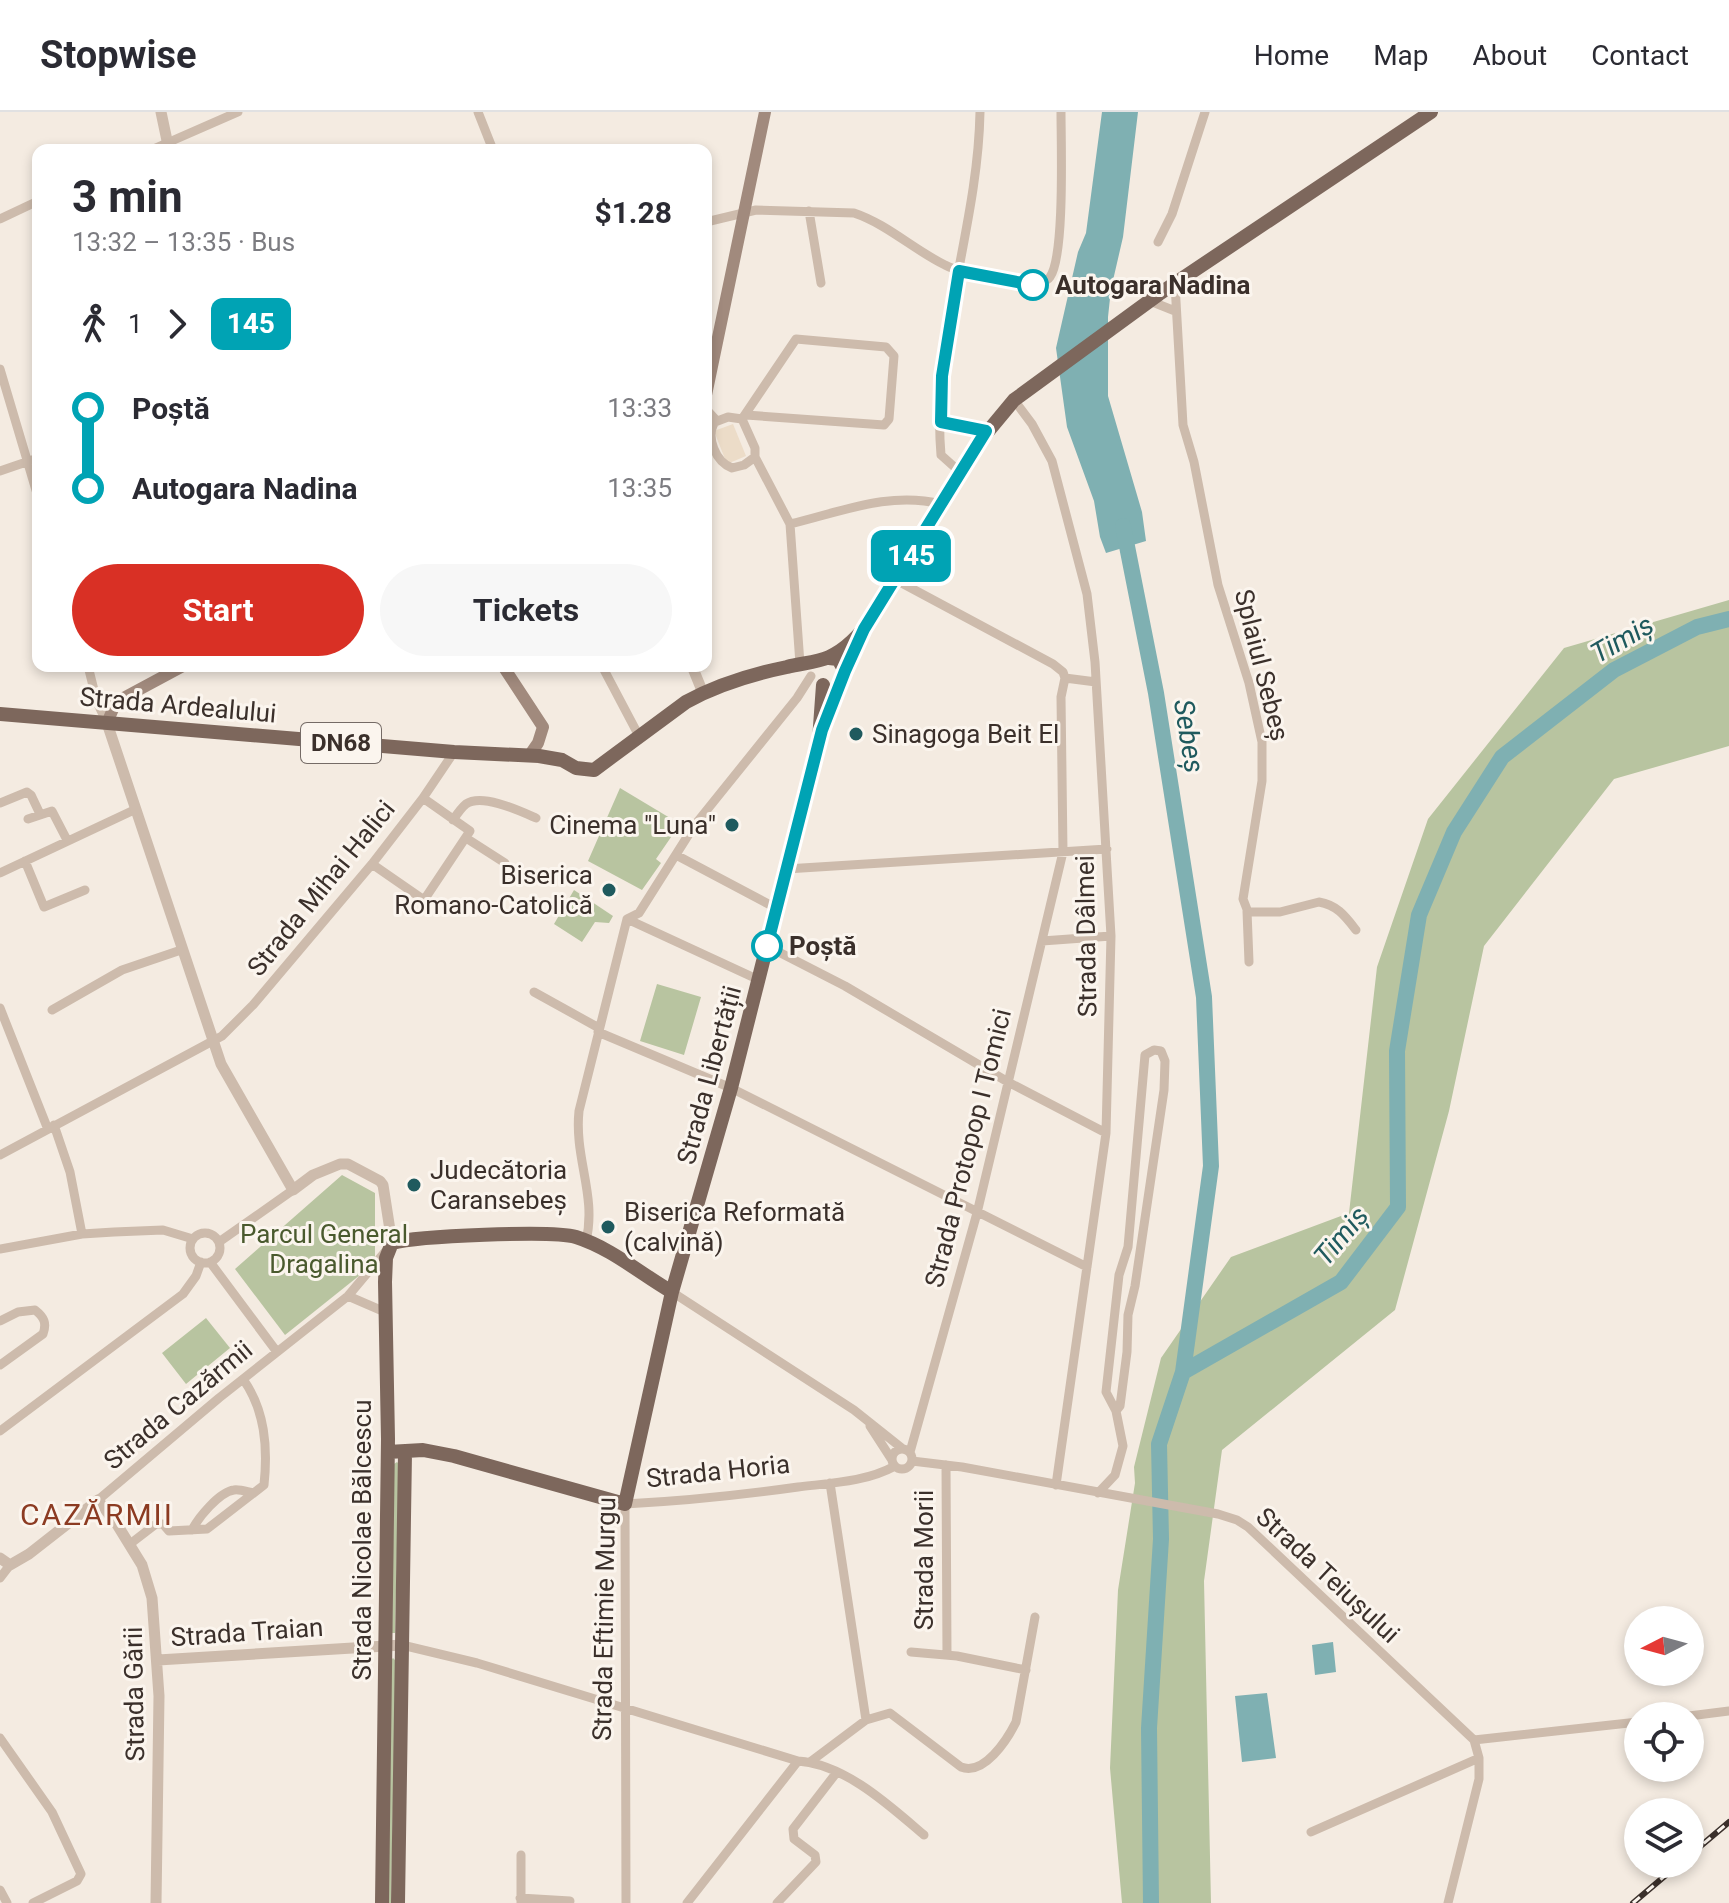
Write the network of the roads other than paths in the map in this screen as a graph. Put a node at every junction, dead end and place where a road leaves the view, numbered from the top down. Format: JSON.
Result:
{"nodes":[{"id":1,"x":161,"y":112,"type":"edge"},
{"id":2,"x":238,"y":112,"type":"edge"},
{"id":3,"x":478,"y":112,"type":"edge"},
{"id":4,"x":765,"y":112,"type":"edge"},
{"id":5,"x":980,"y":112,"type":"edge"},
{"id":6,"x":1061,"y":112,"type":"edge"},
{"id":7,"x":1205,"y":112,"type":"edge"},
{"id":8,"x":1431,"y":112,"type":"edge"},
{"id":9,"x":169,"y":144,"type":"edge"},
{"id":10,"x":173,"y":144,"type":"edge"},
{"id":11,"x":491,"y":144,"type":"edge"},
{"id":12,"x":32,"y":204,"type":"edge"},
{"id":13,"x":809,"y":211,"type":"junction"},
{"id":14,"x":745,"y":212,"type":"junction"},
{"id":15,"x":0,"y":219,"type":"edge"},
{"id":16,"x":712,"y":220,"type":"edge"},
{"id":17,"x":1158,"y":242,"type":"dead end"},
{"id":18,"x":959,"y":271,"type":"junction"},
{"id":19,"x":821,"y":283,"type":"dead end"},
{"id":20,"x":1175,"y":284,"type":"junction"},
{"id":21,"x":1155,"y":298,"type":"junction"},
{"id":22,"x":1175,"y":311,"type":"junction"},
{"id":23,"x":712,"y":367,"type":"edge"},
{"id":24,"x":0,"y":369,"type":"edge"},
{"id":25,"x":1019,"y":396,"type":"junction"},
{"id":26,"x":712,"y":416,"type":"edge"},
{"id":27,"x":744,"y":417,"type":"junction"},
{"id":28,"x":717,"y":421,"type":"junction"},
{"id":29,"x":941,"y":422,"type":"junction"},
{"id":30,"x":712,"y":426,"type":"edge"},
{"id":31,"x":986,"y":431,"type":"junction"},
{"id":32,"x":712,"y":439,"type":"edge"},
{"id":33,"x":755,"y":457,"type":"junction"},
{"id":34,"x":32,"y":460,"type":"edge"},
{"id":35,"x":27,"y":462,"type":"junction"},
{"id":36,"x":0,"y":471,"type":"edge"},
{"id":37,"x":960,"y":472,"type":"junction"},
{"id":38,"x":32,"y":478,"type":"edge"},
{"id":39,"x":941,"y":504,"type":"junction"},
{"id":40,"x":790,"y":524,"type":"junction"},
{"id":41,"x":896,"y":580,"type":"junction"},
{"id":42,"x":864,"y":629,"type":"junction"},
{"id":43,"x":824,"y":660,"type":"junction"},
{"id":44,"x":796,"y":665,"type":"junction"},
{"id":45,"x":90,"y":672,"type":"edge"},
{"id":46,"x":172,"y":672,"type":"edge"},
{"id":47,"x":507,"y":672,"type":"edge"},
{"id":48,"x":605,"y":672,"type":"edge"},
{"id":49,"x":694,"y":672,"type":"edge"},
{"id":50,"x":843,"y":677,"type":"junction"},
{"id":51,"x":1065,"y":678,"type":"junction"},
{"id":52,"x":817,"y":680,"type":"junction"},
{"id":53,"x":1096,"y":682,"type":"junction"},
{"id":54,"x":703,"y":693,"type":"junction"},
{"id":55,"x":0,"y":714,"type":"edge"},
{"id":56,"x":107,"y":723,"type":"junction"},
{"id":57,"x":822,"y":730,"type":"junction"},
{"id":58,"x":640,"y":738,"type":"junction"},
{"id":59,"x":454,"y":752,"type":"junction"},
{"id":60,"x":529,"y":756,"type":"junction"},
{"id":61,"x":423,"y":798,"type":"junction"},
{"id":62,"x":0,"y":803,"type":"edge"},
{"id":63,"x":134,"y":810,"type":"junction"},
{"id":64,"x":40,"y":814,"type":"junction"},
{"id":65,"x":536,"y":818,"type":"dead end"},
{"id":66,"x":28,"y":819,"type":"dead end"},
{"id":67,"x":453,"y":820,"type":"junction"},
{"id":68,"x":468,"y":835,"type":"junction"},
{"id":69,"x":67,"y":840,"type":"junction"},
{"id":70,"x":1107,"y":849,"type":"junction"},
{"id":71,"x":1063,"y":852,"type":"junction"},
{"id":72,"x":676,"y":855,"type":"junction"},
{"id":73,"x":25,"y":861,"type":"junction"},
{"id":74,"x":505,"y":863,"type":"dead end"},
{"id":75,"x":372,"y":864,"type":"junction"},
{"id":76,"x":786,"y":869,"type":"junction"},
{"id":77,"x":0,"y":873,"type":"edge"},
{"id":78,"x":85,"y":890,"type":"dead end"},
{"id":79,"x":776,"y":908,"type":"junction"},
{"id":80,"x":1247,"y":911,"type":"junction"},
{"id":81,"x":627,"y":919,"type":"junction"},
{"id":82,"x":1356,"y":930,"type":"dead end"},
{"id":83,"x":1111,"y":936,"type":"junction"},
{"id":84,"x":1042,"y":941,"type":"junction"},
{"id":85,"x":767,"y":946,"type":"junction"},
{"id":86,"x":181,"y":950,"type":"junction"},
{"id":87,"x":1249,"y":962,"type":"dead end"},
{"id":88,"x":759,"y":980,"type":"junction"},
{"id":89,"x":534,"y":992,"type":"dead end"},
{"id":90,"x":0,"y":1008,"type":"edge"},
{"id":91,"x":52,"y":1010,"type":"dead end"},
{"id":92,"x":598,"y":1030,"type":"junction"},
{"id":93,"x":212,"y":1042,"type":"junction"},
{"id":94,"x":1008,"y":1082,"type":"junction"},
{"id":95,"x":731,"y":1088,"type":"junction"},
{"id":96,"x":51,"y":1126,"type":"junction"},
{"id":97,"x":1106,"y":1133,"type":"junction"},
{"id":98,"x":0,"y":1155,"type":"edge"},
{"id":99,"x":293,"y":1190,"type":"junction"},
{"id":100,"x":977,"y":1213,"type":"junction"},
{"id":101,"x":82,"y":1234,"type":"junction"},
{"id":102,"x":193,"y":1239,"type":"junction"},
{"id":103,"x":586,"y":1241,"type":"junction"},
{"id":104,"x":219,"y":1242,"type":"junction"},
{"id":105,"x":392,"y":1243,"type":"junction"},
{"id":106,"x":0,"y":1249,"type":"edge"},
{"id":107,"x":205,"y":1262,"type":"junction"},
{"id":108,"x":1087,"y":1267,"type":"junction"},
{"id":109,"x":672,"y":1292,"type":"junction"},
{"id":110,"x":348,"y":1296,"type":"junction"},
{"id":111,"x":385,"y":1312,"type":"junction"},
{"id":112,"x":0,"y":1321,"type":"edge"},
{"id":113,"x":277,"y":1352,"type":"junction"},
{"id":114,"x":0,"y":1365,"type":"edge"},
{"id":115,"x":243,"y":1379,"type":"junction"},
{"id":116,"x":1116,"y":1411,"type":"junction"},
{"id":117,"x":866,"y":1420,"type":"junction"},
{"id":118,"x":0,"y":1431,"type":"edge"},
{"id":119,"x":388,"y":1452,"type":"junction"},
{"id":120,"x":405,"y":1453,"type":"junction"},
{"id":121,"x":908,"y":1454,"type":"junction"},
{"id":122,"x":893,"y":1463,"type":"junction"},
{"id":123,"x":946,"y":1465,"type":"junction"},
{"id":124,"x":830,"y":1483,"type":"junction"},
{"id":125,"x":1056,"y":1485,"type":"junction"},
{"id":126,"x":253,"y":1493,"type":"junction"},
{"id":127,"x":1098,"y":1493,"type":"junction"},
{"id":128,"x":98,"y":1500,"type":"junction"},
{"id":129,"x":625,"y":1504,"type":"junction"},
{"id":130,"x":192,"y":1530,"type":"junction"},
{"id":131,"x":130,"y":1544,"type":"junction"},
{"id":132,"x":5,"y":1561,"type":"edge"},
{"id":133,"x":0,"y":1578,"type":"edge"},
{"id":134,"x":1035,"y":1617,"type":"dead end"},
{"id":135,"x":386,"y":1645,"type":"junction"},
{"id":136,"x":402,"y":1645,"type":"junction"},
{"id":137,"x":911,"y":1652,"type":"dead end"},
{"id":138,"x":947,"y":1655,"type":"junction"},
{"id":139,"x":158,"y":1660,"type":"junction"},
{"id":140,"x":1026,"y":1670,"type":"junction"},
{"id":141,"x":627,"y":1709,"type":"junction"},
{"id":142,"x":1729,"y":1711,"type":"edge"},
{"id":143,"x":1704,"y":1714,"type":"edge"},
{"id":144,"x":866,"y":1720,"type":"junction"},
{"id":145,"x":1624,"y":1724,"type":"edge"},
{"id":146,"x":0,"y":1738,"type":"edge"},
{"id":147,"x":1474,"y":1740,"type":"junction"},
{"id":148,"x":1479,"y":1758,"type":"junction"},
{"id":149,"x":798,"y":1761,"type":"junction"},
{"id":150,"x":810,"y":1762,"type":"junction"},
{"id":151,"x":837,"y":1772,"type":"junction"},
{"id":152,"x":1311,"y":1832,"type":"dead end"},
{"id":153,"x":924,"y":1835,"type":"dead end"},
{"id":154,"x":521,"y":1855,"type":"dead end"},
{"id":155,"x":0,"y":1890,"type":"edge"},
{"id":156,"x":520,"y":1900,"type":"edge"},
{"id":157,"x":570,"y":1901,"type":"dead end"},
{"id":158,"x":7,"y":1903,"type":"edge"},
{"id":159,"x":33,"y":1903,"type":"edge"},
{"id":160,"x":156,"y":1903,"type":"edge"},
{"id":161,"x":382,"y":1903,"type":"edge"},
{"id":162,"x":398,"y":1903,"type":"edge"},
{"id":163,"x":626,"y":1903,"type":"edge"},
{"id":164,"x":687,"y":1903,"type":"edge"},
{"id":165,"x":777,"y":1903,"type":"edge"},
{"id":166,"x":1448,"y":1903,"type":"edge"}],
"edges":[{"from":1,"to":9,"type":"street"},
{"from":2,"to":10,"type":"street"},
{"from":3,"to":11,"type":"street"},
{"from":4,"to":14,"type":"main road"},
{"from":5,"to":18,"type":"street"},
{"from":6,"to":18,"type":"street"},
{"from":7,"to":17,"type":"street"},
{"from":8,"to":20,"type":"main road"},
{"from":12,"to":15,"type":"street"},
{"from":13,"to":14,"type":"street"},
{"from":13,"to":18,"type":"street"},
{"from":13,"to":19,"type":"street"},
{"from":14,"to":16,"type":"street"},
{"from":14,"to":23,"type":"main road"},
{"from":18,"to":29,"type":"street"},
{"from":20,"to":21,"type":"main road"},
{"from":20,"to":22,"type":"street","name":"Splaiul Sebeș"},
{"from":21,"to":22,"type":"street"},
{"from":21,"to":25,"type":"main road"},
{"from":22,"to":80,"type":"street","name":"Splaiul Sebeș"},
{"from":24,"to":35,"type":"street"},
{"from":25,"to":31,"type":"main road"},
{"from":25,"to":53,"type":"street","name":"Strada Dâlmei"},
{"from":26,"to":28,"type":"street"},
{"from":27,"to":27,"type":"street"},
{"from":27,"to":28,"type":"street"},
{"from":27,"to":33,"type":"street"},
{"from":28,"to":30,"type":"street"},
{"from":29,"to":31,"type":"street"},
{"from":29,"to":37,"type":"street"},
{"from":31,"to":37,"type":"main road"},
{"from":32,"to":33,"type":"street"},
{"from":33,"to":40,"type":"street"},
{"from":34,"to":35,"type":"street"},
{"from":35,"to":36,"type":"street"},
{"from":35,"to":38,"type":"street"},
{"from":37,"to":39,"type":"main road"},
{"from":39,"to":40,"type":"street"},
{"from":39,"to":41,"type":"main road"},
{"from":40,"to":44,"type":"street"},
{"from":41,"to":42,"type":"main road"},
{"from":41,"to":51,"type":"street"},
{"from":42,"to":43,"type":"main road"},
{"from":42,"to":50,"type":"main road","name":"Strada Libertății"},
{"from":43,"to":44,"type":"main road","number":"DN68"},
{"from":43,"to":50,"type":"main road"},
{"from":43,"to":52,"type":"main road"},
{"from":44,"to":52,"type":"main road"},
{"from":44,"to":54,"type":"main road","number":"DN68"},
{"from":45,"to":56,"type":"street"},
{"from":46,"to":56,"type":"main road"},
{"from":47,"to":60,"type":"main road"},
{"from":48,"to":58,"type":"street"},
{"from":49,"to":54,"type":"street"},
{"from":50,"to":52,"type":"main road"},
{"from":50,"to":57,"type":"main road","name":"Strada Libertății"},
{"from":51,"to":53,"type":"street"},
{"from":51,"to":71,"type":"street","name":"Strada Protopop I Tomici"},
{"from":52,"to":57,"type":"main road","name":"Strada Libertății"},
{"from":52,"to":72,"type":"street"},
{"from":53,"to":70,"type":"street","name":"Strada Dâlmei"},
{"from":54,"to":58,"type":"main road","number":"DN68"},
{"from":55,"to":56,"type":"main road","name":"Strada Ardealului","number":"DN68"},
{"from":56,"to":59,"type":"main road","name":"Strada Ardealului","number":"DN68"},
{"from":56,"to":63,"type":"street"},
{"from":57,"to":76,"type":"main road","name":"Strada Libertății"},
{"from":58,"to":60,"type":"main road","name":"Strada Ardealului","number":"DN68"},
{"from":59,"to":60,"type":"main road","name":"Strada Ardealului","number":"DN68"},
{"from":59,"to":61,"type":"street","name":"Strada Mihai Halici"},
{"from":61,"to":67,"type":"street"},
{"from":61,"to":75,"type":"street","name":"Strada Mihai Halici"},
{"from":62,"to":64,"type":"street"},
{"from":63,"to":69,"type":"street"},
{"from":63,"to":86,"type":"street"},
{"from":64,"to":66,"type":"street"},
{"from":64,"to":69,"type":"street"},
{"from":65,"to":67,"type":"street"},
{"from":67,"to":68,"type":"street"},
{"from":68,"to":74,"type":"street"},
{"from":68,"to":75,"type":"street"},
{"from":69,"to":73,"type":"street"},
{"from":70,"to":71,"type":"street"},
{"from":70,"to":83,"type":"street","name":"Strada Dâlmei"},
{"from":71,"to":76,"type":"street"},
{"from":71,"to":84,"type":"street","name":"Strada Protopop I Tomici"},
{"from":72,"to":79,"type":"street"},
{"from":72,"to":81,"type":"street"},
{"from":73,"to":77,"type":"street"},
{"from":73,"to":78,"type":"street"},
{"from":75,"to":93,"type":"street","name":"Strada Mihai Halici"},
{"from":76,"to":79,"type":"main road","name":"Strada Libertății"},
{"from":79,"to":85,"type":"main road","name":"Strada Libertății"},
{"from":80,"to":82,"type":"street"},
{"from":80,"to":87,"type":"street","name":"Splaiul Sebeș"},
{"from":81,"to":88,"type":"street"},
{"from":81,"to":92,"type":"street"},
{"from":83,"to":84,"type":"street"},
{"from":83,"to":97,"type":"street","name":"Strada Dâlmei"},
{"from":84,"to":94,"type":"street","name":"Strada Protopop I Tomici"},
{"from":85,"to":88,"type":"main road","name":"Strada Libertății"},
{"from":85,"to":94,"type":"street"},
{"from":86,"to":91,"type":"street"},
{"from":86,"to":93,"type":"street"},
{"from":88,"to":95,"type":"main road","name":"Strada Libertății"},
{"from":89,"to":92,"type":"street"},
{"from":90,"to":96,"type":"street"},
{"from":92,"to":95,"type":"street"},
{"from":92,"to":103,"type":"street"},
{"from":93,"to":96,"type":"street","name":"Strada Mihai Halici"},
{"from":93,"to":99,"type":"street"},
{"from":94,"to":97,"type":"street"},
{"from":94,"to":100,"type":"street","name":"Strada Protopop I Tomici"},
{"from":95,"to":100,"type":"street"},
{"from":95,"to":109,"type":"main road","name":"Strada Libertății"},
{"from":96,"to":98,"type":"street","name":"Strada Mihai Halici"},
{"from":96,"to":101,"type":"street"},
{"from":97,"to":108,"type":"street","name":"Strada Dâlmei"},
{"from":99,"to":104,"type":"street"},
{"from":99,"to":105,"type":"street","name":"Strada Nicolae Bălcescu"},
{"from":100,"to":108,"type":"street"},
{"from":100,"to":121,"type":"street","name":"Strada Protopop I Tomici"},
{"from":101,"to":102,"type":"street"},
{"from":101,"to":106,"type":"street"},
{"from":102,"to":104,"type":"street"},
{"from":102,"to":107,"type":"street"},
{"from":103,"to":105,"type":"main road"},
{"from":103,"to":109,"type":"main road"},
{"from":104,"to":107,"type":"street"},
{"from":105,"to":110,"type":"street","name":"Strada Cazărmii"},
{"from":105,"to":111,"type":"main road","name":"Strada Nicolae Bălcescu"},
{"from":107,"to":113,"type":"street"},
{"from":107,"to":118,"type":"street"},
{"from":108,"to":125,"type":"street","name":"Strada Dâlmei"},
{"from":109,"to":117,"type":"street"},
{"from":109,"to":129,"type":"main road","name":"Strada Eftimie Murgu"},
{"from":110,"to":111,"type":"street"},
{"from":110,"to":113,"type":"street","name":"Strada Cazărmii"},
{"from":111,"to":119,"type":"main road","name":"Strada Nicolae Bălcescu"},
{"from":112,"to":114,"type":"street"},
{"from":113,"to":115,"type":"street","name":"Strada Cazărmii"},
{"from":115,"to":126,"type":"street"},
{"from":115,"to":128,"type":"street","name":"Strada Cazărmii"},
{"from":116,"to":116,"type":"street"},
{"from":116,"to":127,"type":"street"},
{"from":117,"to":121,"type":"street"},
{"from":117,"to":122,"type":"street"},
{"from":119,"to":120,"type":"main road","name":"Strada Horia"},
{"from":119,"to":135,"type":"main road","name":"Strada Nicolae Bălcescu"},
{"from":120,"to":129,"type":"main road","name":"Strada Horia"},
{"from":120,"to":136,"type":"main road","name":"Strada Nicolae Bălcescu"},
{"from":121,"to":122,"type":"street"},
{"from":121,"to":122,"type":"street","name":"Strada Horia"},
{"from":121,"to":123,"type":"street","name":"Strada Teiușului"},
{"from":122,"to":124,"type":"street","name":"Strada Horia"},
{"from":123,"to":125,"type":"street","name":"Strada Teiușului"},
{"from":123,"to":138,"type":"street","name":"Strada Morii"},
{"from":124,"to":129,"type":"street","name":"Strada Horia"},
{"from":124,"to":144,"type":"street"},
{"from":125,"to":127,"type":"street","name":"Strada Teiușului"},
{"from":126,"to":130,"type":"street"},
{"from":126,"to":130,"type":"street"},
{"from":127,"to":147,"type":"street","name":"Strada Teiușului"},
{"from":128,"to":131,"type":"street","name":"Strada Gării"},
{"from":128,"to":132,"type":"street","name":"Strada Cazărmii"},
{"from":129,"to":141,"type":"street","name":"Strada Eftimie Murgu"},
{"from":130,"to":131,"type":"street"},
{"from":131,"to":139,"type":"street","name":"Strada Gării"},
{"from":132,"to":133,"type":"street","name":"Strada Cazărmii"},
{"from":134,"to":140,"type":"street"},
{"from":135,"to":136,"type":"street","name":"Strada Traian"},
{"from":135,"to":139,"type":"street","name":"Strada Traian"},
{"from":135,"to":161,"type":"main road","name":"Strada Nicolae Bălcescu"},
{"from":136,"to":141,"type":"street"},
{"from":136,"to":162,"type":"main road","name":"Strada Nicolae Bălcescu"},
{"from":137,"to":138,"type":"street"},
{"from":138,"to":140,"type":"street"},
{"from":139,"to":160,"type":"street","name":"Strada Gării"},
{"from":140,"to":144,"type":"street"},
{"from":141,"to":149,"type":"street"},
{"from":141,"to":163,"type":"street","name":"Strada Eftimie Murgu"},
{"from":142,"to":143,"type":"street"},
{"from":144,"to":150,"type":"street"},
{"from":145,"to":147,"type":"street"},
{"from":146,"to":159,"type":"street"},
{"from":147,"to":148,"type":"street"},
{"from":148,"to":152,"type":"street"},
{"from":148,"to":166,"type":"street"},
{"from":149,"to":150,"type":"street"},
{"from":149,"to":164,"type":"street"},
{"from":150,"to":151,"type":"street"},
{"from":151,"to":153,"type":"street"},
{"from":151,"to":165,"type":"street"},
{"from":154,"to":156,"type":"street"},
{"from":155,"to":158,"type":"street"},
{"from":156,"to":157,"type":"street"}]}
